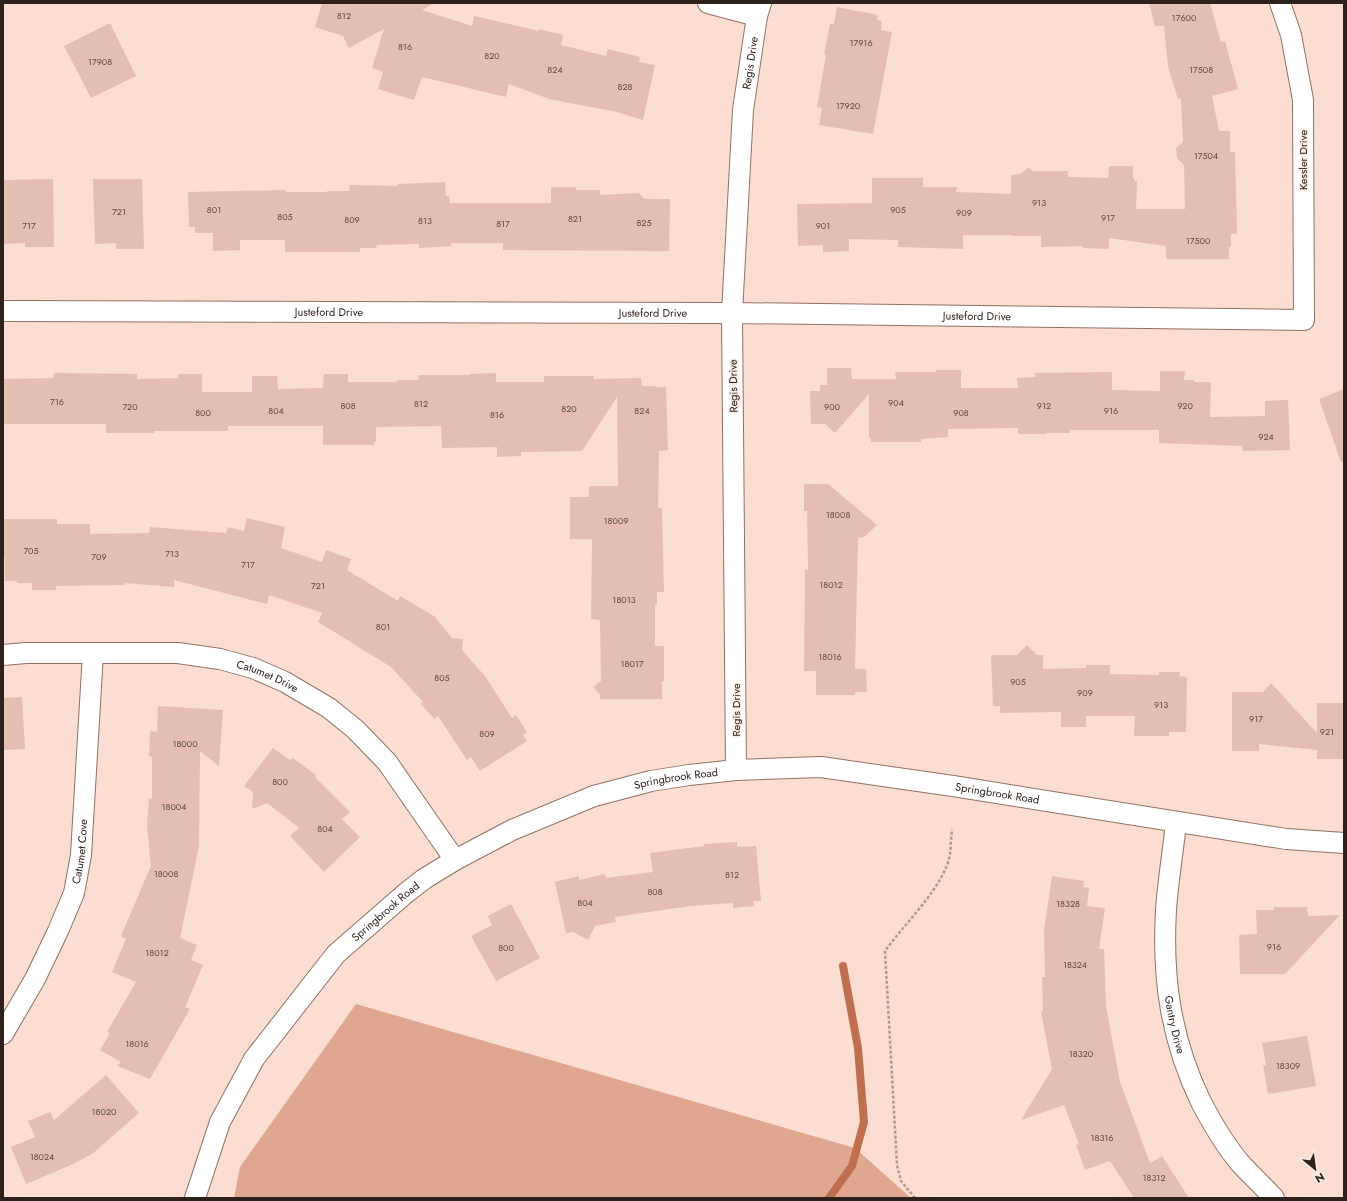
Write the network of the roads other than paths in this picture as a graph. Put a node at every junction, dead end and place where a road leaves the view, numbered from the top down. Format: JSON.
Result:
{"nodes":[{"id":1,"x":708,"y":3,"type":"edge"},
{"id":2,"x":1280,"y":3,"type":"edge"},
{"id":3,"x":759,"y":10,"type":"edge"},
{"id":4,"x":3,"y":311,"type":"edge"},
{"id":5,"x":732,"y":313,"type":"junction"},
{"id":6,"x":1304,"y":320,"type":"joint"},
{"id":7,"x":93,"y":653,"type":"junction"},
{"id":8,"x":3,"y":655,"type":"edge"},
{"id":9,"x":736,"y":770,"type":"junction"},
{"id":10,"x":1176,"y":823,"type":"junction"},
{"id":11,"x":1344,"y":842,"type":"edge"},
{"id":12,"x":455,"y":860,"type":"junction"},
{"id":13,"x":3,"y":1034,"type":"edge"},
{"id":14,"x":195,"y":1198,"type":"edge"},
{"id":15,"x":1274,"y":1198,"type":"edge"}],
"edges":[{"from":1,"to":3,"type":"street"},
{"from":2,"to":6,"type":"street","name":"Kessler Drive"},
{"from":3,"to":5,"type":"street","name":"Regis Drive"},
{"from":4,"to":5,"type":"street","name":"Justeford Drive"},
{"from":5,"to":6,"type":"street","name":"Justeford Drive"},
{"from":5,"to":9,"type":"street","name":"Regis Drive"},
{"from":7,"to":8,"type":"street","name":"Catumet Drive"},
{"from":7,"to":12,"type":"street","name":"Catumet Drive"},
{"from":7,"to":13,"type":"street","name":"Catumet Cove"},
{"from":9,"to":10,"type":"street","name":"Springbrook Road"},
{"from":9,"to":12,"type":"street","name":"Springbrook Road"},
{"from":10,"to":11,"type":"street","name":"Springbrook Road"},
{"from":10,"to":15,"type":"street","name":"Gantry Drive"},
{"from":12,"to":14,"type":"street","name":"Springbrook Road"}]}
